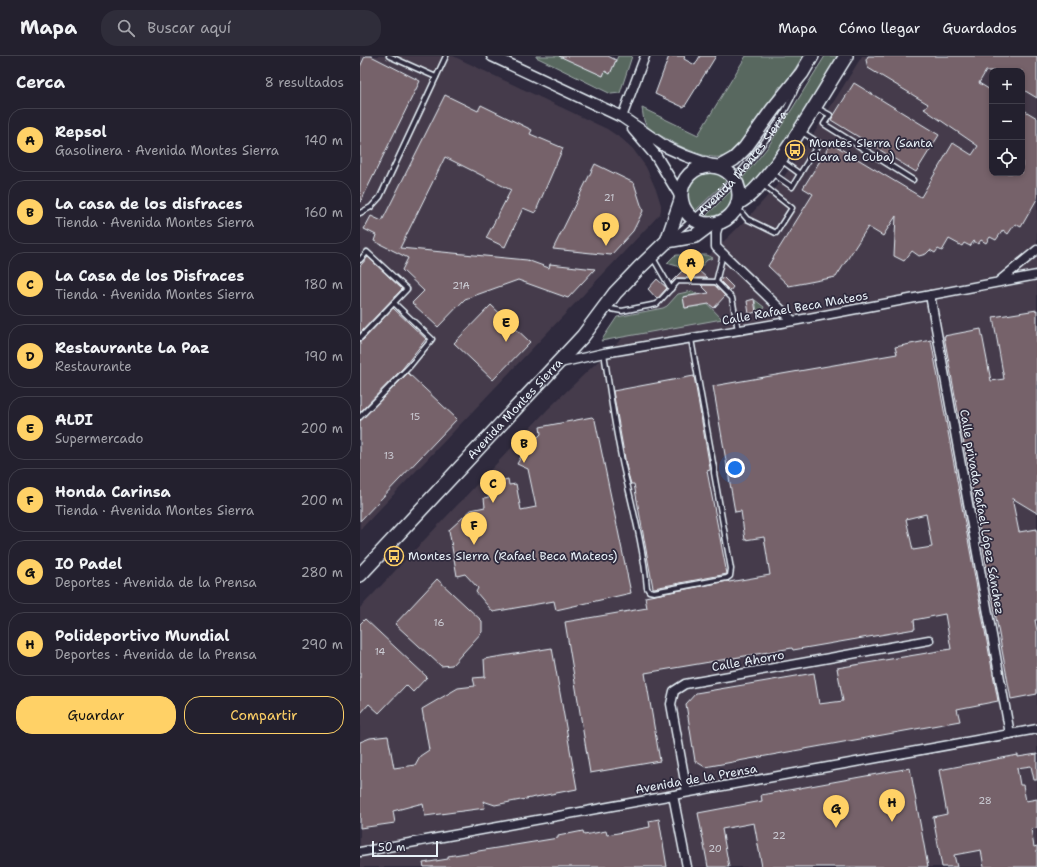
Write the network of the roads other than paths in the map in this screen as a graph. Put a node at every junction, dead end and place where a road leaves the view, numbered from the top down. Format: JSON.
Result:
{"nodes":[{"id":1,"x":389,"y":56,"type":"edge"},
{"id":2,"x":446,"y":56,"type":"edge"},
{"id":3,"x":492,"y":56,"type":"edge"},
{"id":4,"x":645,"y":56,"type":"edge"},
{"id":5,"x":812,"y":56,"type":"edge"},
{"id":6,"x":846,"y":56,"type":"edge"},
{"id":7,"x":802,"y":73,"type":"junction"},
{"id":8,"x":436,"y":77,"type":"junction"},
{"id":9,"x":815,"y":106,"type":"junction"},
{"id":10,"x":622,"y":117,"type":"junction"},
{"id":11,"x":800,"y":131,"type":"junction"},
{"id":12,"x":780,"y":160,"type":"junction"},
{"id":13,"x":717,"y":166,"type":"junction"},
{"id":14,"x":771,"y":172,"type":"junction"},
{"id":15,"x":800,"y":174,"type":"junction"},
{"id":16,"x":735,"y":179,"type":"junction"},
{"id":17,"x":913,"y":180,"type":"dead end"},
{"id":18,"x":761,"y":184,"type":"junction"},
{"id":19,"x":681,"y":198,"type":"junction"},
{"id":20,"x":738,"y":205,"type":"junction"},
{"id":21,"x":360,"y":213,"type":"edge"},
{"id":22,"x":693,"y":219,"type":"junction"},
{"id":23,"x":715,"y":224,"type":"junction"},
{"id":24,"x":667,"y":241,"type":"junction"},
{"id":25,"x":1037,"y":250,"type":"edge"},
{"id":26,"x":723,"y":254,"type":"junction"},
{"id":27,"x":651,"y":256,"type":"junction"},
{"id":28,"x":360,"y":260,"type":"edge"},
{"id":29,"x":1037,"y":276,"type":"edge"},
{"id":30,"x":716,"y":282,"type":"junction"},
{"id":31,"x":998,"y":283,"type":"junction"},
{"id":32,"x":671,"y":289,"type":"junction"},
{"id":33,"x":930,"y":295,"type":"junction"},
{"id":34,"x":394,"y":303,"type":"junction"},
{"id":35,"x":604,"y":307,"type":"junction"},
{"id":36,"x":794,"y":321,"type":"junction"},
{"id":37,"x":738,"y":330,"type":"junction"},
{"id":38,"x":360,"y":338,"type":"edge"},
{"id":39,"x":691,"y":339,"type":"junction"},
{"id":40,"x":604,"y":353,"type":"junction"},
{"id":41,"x":558,"y":363,"type":"junction"},
{"id":42,"x":360,"y":417,"type":"edge"},
{"id":43,"x":360,"y":575,"type":"edge"},
{"id":44,"x":929,"y":640,"type":"dead end"},
{"id":45,"x":1037,"y":729,"type":"edge"},
{"id":46,"x":1010,"y":734,"type":"junction"},
{"id":47,"x":687,"y":792,"type":"junction"},
{"id":48,"x":673,"y":795,"type":"junction"},
{"id":49,"x":360,"y":852,"type":"edge"},
{"id":50,"x":687,"y":867,"type":"edge"}],
"edges":[{"from":1,"to":8,"type":"lane"},
{"from":2,"to":8,"type":"lane"},
{"from":3,"to":10,"type":"street"},
{"from":4,"to":10,"type":"street"},
{"from":5,"to":7,"type":"main road","name":"Avenida Montes Sierra"},
{"from":6,"to":9,"type":"main road","name":"Avenida Montes Sierra"},
{"from":7,"to":13,"type":"main road","name":"Avenida Montes Sierra"},
{"from":7,"to":16,"type":"lane","name":"Avenida Montes Sierra"},
{"from":8,"to":21,"type":"lane"},
{"from":9,"to":11,"type":"main road","name":"Avenida Montes Sierra"},
{"from":9,"to":17,"type":"lane"},
{"from":10,"to":13,"type":"street"},
{"from":10,"to":19,"type":"street"},
{"from":11,"to":12,"type":"main road","name":"Avenida Montes Sierra"},
{"from":11,"to":15,"type":"lane"},
{"from":12,"to":14,"type":"main road","name":"Avenida Montes Sierra"},
{"from":12,"to":15,"type":"lane"},
{"from":13,"to":16,"type":"main road"},
{"from":13,"to":19,"type":"main road","name":"Avenida Montes Sierra"},
{"from":14,"to":15,"type":"lane"},
{"from":14,"to":18,"type":"main road","name":"Avenida Montes Sierra"},
{"from":16,"to":20,"type":"main road"},
{"from":16,"to":22,"type":"lane","name":"Avenida Montes Sierra"},
{"from":18,"to":20,"type":"main road","name":"Avenida Montes Sierra"},
{"from":18,"to":20,"type":"lane"},
{"from":19,"to":22,"type":"main road"},
{"from":19,"to":24,"type":"main road","name":"Avenida Montes Sierra"},
{"from":20,"to":23,"type":"main road","name":"Avenida Montes Sierra"},
{"from":22,"to":23,"type":"main road"},
{"from":22,"to":24,"type":"lane","name":"Avenida Montes Sierra"},
{"from":23,"to":24,"type":"main road","name":"Avenida Montes Sierra"},
{"from":23,"to":26,"type":"street"},
{"from":24,"to":27,"type":"main road","name":"Avenida Montes Sierra"},
{"from":25,"to":31,"type":"street"},
{"from":26,"to":30,"type":"lane"},
{"from":26,"to":36,"type":"street"},
{"from":27,"to":32,"type":"lane"},
{"from":27,"to":35,"type":"main road","name":"Avenida Montes Sierra"},
{"from":28,"to":34,"type":"lane"},
{"from":29,"to":31,"type":"street","name":"Calle Rafael Beca Mateos"},
{"from":30,"to":32,"type":"lane"},
{"from":30,"to":37,"type":"lane"},
{"from":31,"to":33,"type":"street","name":"Calle Rafael Beca Mateos"},
{"from":32,"to":35,"type":"lane"},
{"from":33,"to":36,"type":"street","name":"Calle Rafael Beca Mateos"},
{"from":33,"to":46,"type":"street","name":"Calle privada Rafael López Sánchez"},
{"from":34,"to":38,"type":"lane"},
{"from":34,"to":42,"type":"lane"},
{"from":35,"to":41,"type":"main road","name":"Avenida Montes Sierra"},
{"from":36,"to":37,"type":"street","name":"Calle Rafael Beca Mateos"},
{"from":37,"to":39,"type":"street","name":"Calle Rafael Beca Mateos"},
{"from":39,"to":40,"type":"street","name":"Calle Rafael Beca Mateos"},
{"from":39,"to":40,"type":"lane"},
{"from":40,"to":41,"type":"street","name":"Calle Rafael Beca Mateos"},
{"from":41,"to":43,"type":"main road","name":"Avenida Montes Sierra"},
{"from":44,"to":47,"type":"street","name":"Calle Ahorro"},
{"from":45,"to":46,"type":"street","name":"Avenida de la Prensa"},
{"from":46,"to":47,"type":"street","name":"Avenida de la Prensa"},
{"from":47,"to":48,"type":"street","name":"Avenida de la Prensa"},
{"from":48,"to":49,"type":"street","name":"Avenida de la Prensa"},
{"from":48,"to":50,"type":"street"}]}
